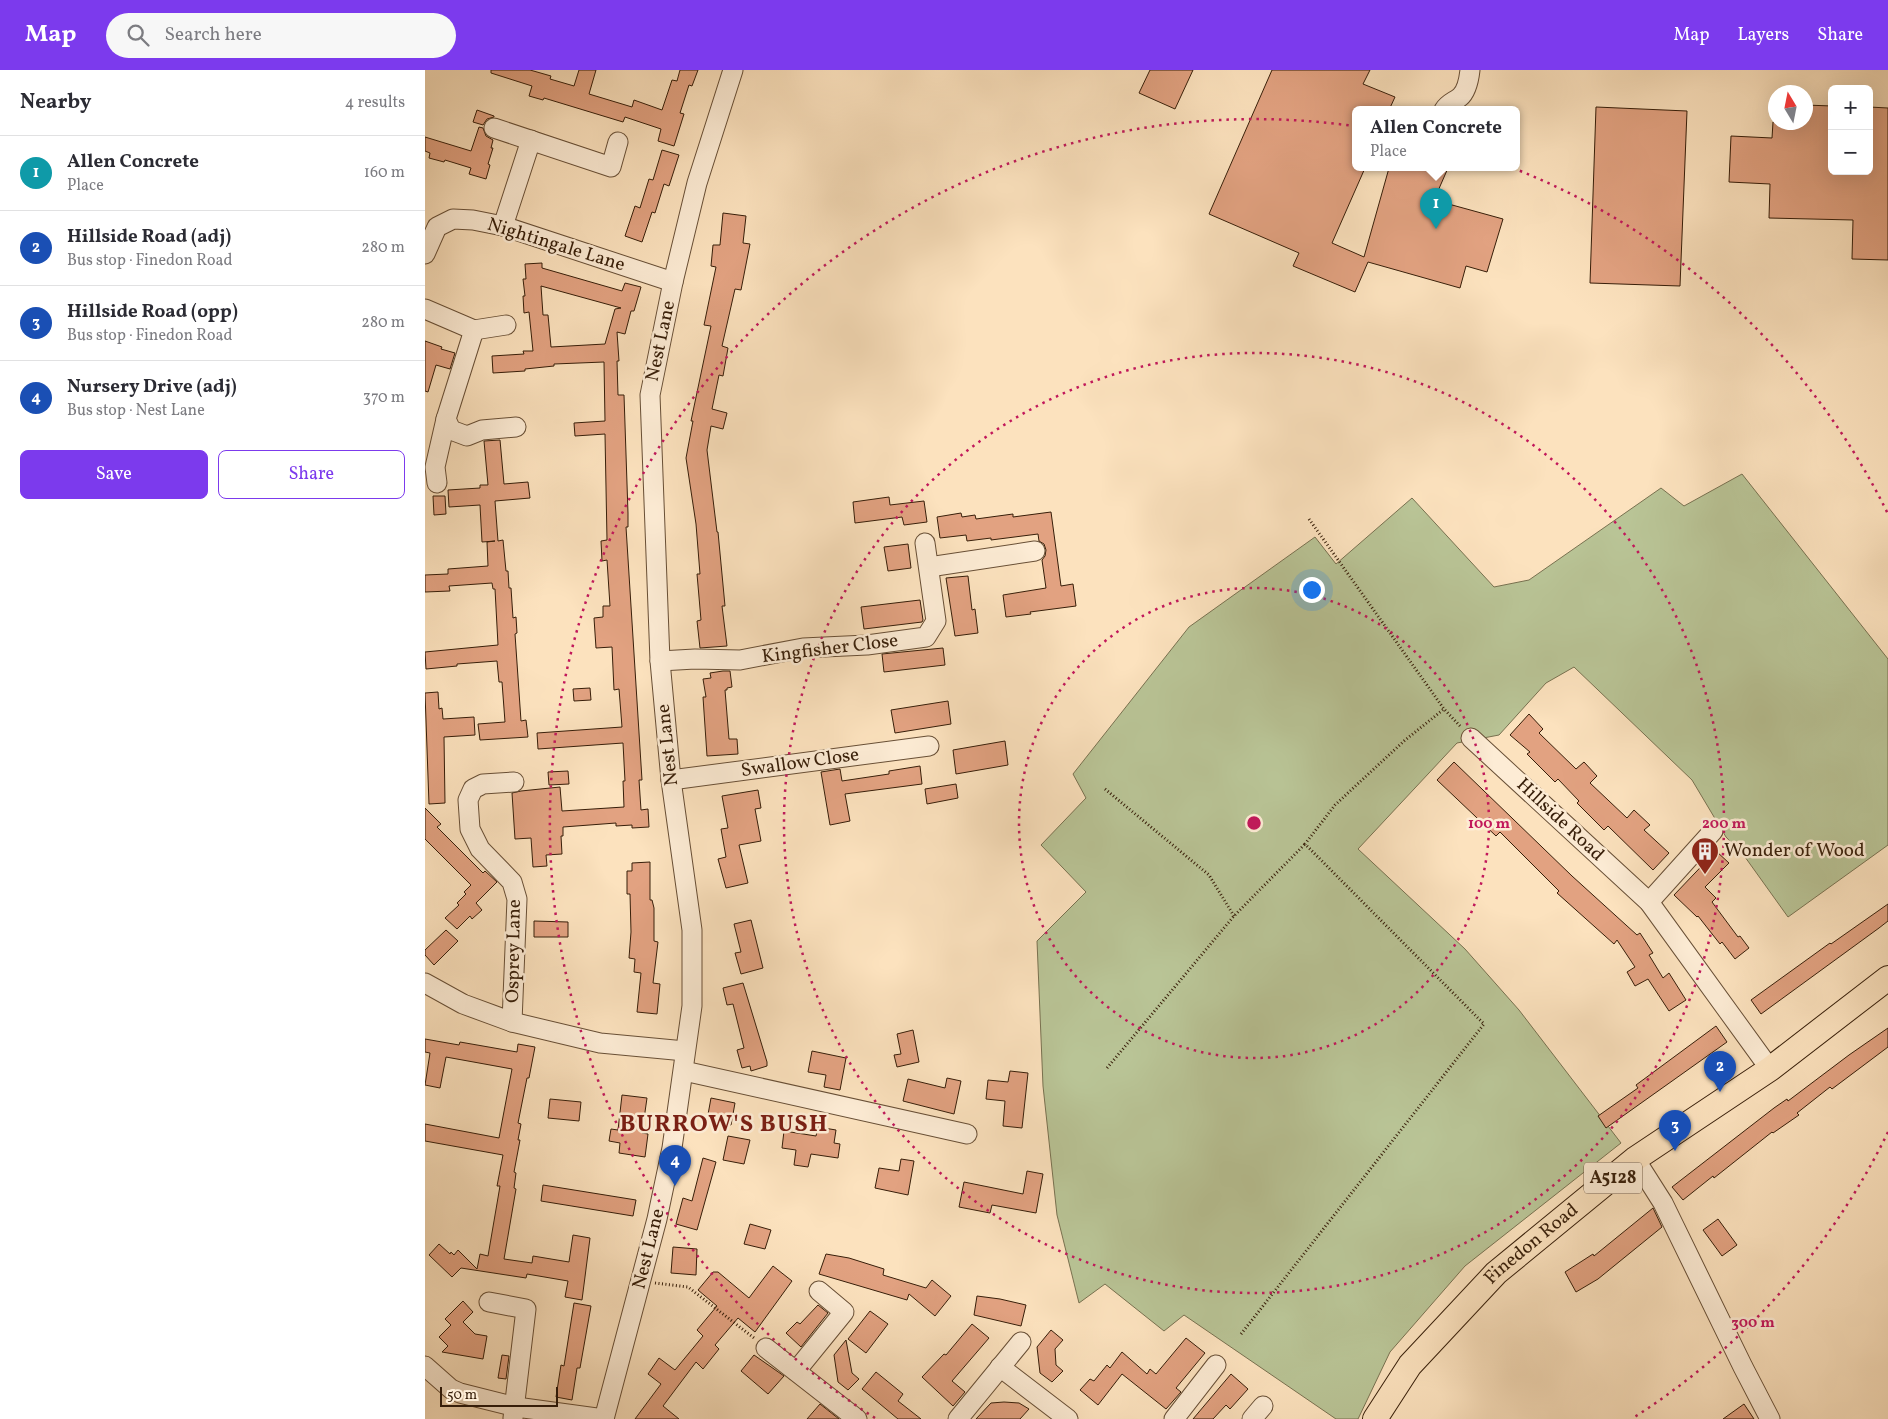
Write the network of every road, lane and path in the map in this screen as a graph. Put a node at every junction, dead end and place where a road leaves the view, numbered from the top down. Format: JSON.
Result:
{"nodes":[{"id":1,"x":733,"y":70,"type":"edge"},
{"id":2,"x":1470,"y":70,"type":"edge"},
{"id":3,"x":1447,"y":106,"type":"edge"},
{"id":4,"x":494,"y":128,"type":"dead end"},
{"id":5,"x":531,"y":140,"type":"junction"},
{"id":6,"x":619,"y":142,"type":"dead end"},
{"id":7,"x":503,"y":226,"type":"junction"},
{"id":8,"x":425,"y":254,"type":"edge"},
{"id":9,"x":673,"y":282,"type":"junction"},
{"id":10,"x":425,"y":309,"type":"edge"},
{"id":11,"x":506,"y":325,"type":"dead end"},
{"id":12,"x":474,"y":330,"type":"junction"},
{"id":13,"x":446,"y":419,"type":"junction"},
{"id":14,"x":516,"y":427,"type":"dead end"},
{"id":15,"x":437,"y":483,"type":"dead end"},
{"id":16,"x":1309,"y":519,"type":"dead end"},
{"id":17,"x":925,"y":543,"type":"dead end"},
{"id":18,"x":1035,"y":551,"type":"dead end"},
{"id":19,"x":929,"y":567,"type":"junction"},
{"id":20,"x":660,"y":661,"type":"junction"},
{"id":21,"x":1444,"y":709,"type":"junction"},
{"id":22,"x":1471,"y":738,"type":"joint"},
{"id":23,"x":929,"y":746,"type":"dead end"},
{"id":24,"x":671,"y":780,"type":"junction"},
{"id":25,"x":514,"y":782,"type":"dead end"},
{"id":26,"x":1105,"y":789,"type":"dead end"},
{"id":27,"x":1713,"y":831,"type":"dead end"},
{"id":28,"x":1305,"y":844,"type":"junction"},
{"id":29,"x":1649,"y":902,"type":"junction"},
{"id":30,"x":1234,"y":916,"type":"junction"},
{"id":31,"x":1888,"y":978,"type":"edge"},
{"id":32,"x":425,"y":983,"type":"edge"},
{"id":33,"x":513,"y":1022,"type":"junction"},
{"id":34,"x":685,"y":1052,"type":"junction"},
{"id":35,"x":1107,"y":1068,"type":"dead end"},
{"id":36,"x":1770,"y":1069,"type":"junction"},
{"id":37,"x":684,"y":1071,"type":"junction"},
{"id":38,"x":967,"y":1134,"type":"dead end"},
{"id":39,"x":1635,"y":1159,"type":"junction"},
{"id":40,"x":641,"y":1280,"type":"junction"},
{"id":41,"x":819,"y":1292,"type":"dead end"},
{"id":42,"x":489,"y":1302,"type":"dead end"},
{"id":43,"x":1241,"y":1334,"type":"dead end"},
{"id":44,"x":1021,"y":1342,"type":"dead end"},
{"id":45,"x":766,"y":1348,"type":"joint"},
{"id":46,"x":1216,"y":1365,"type":"dead end"},
{"id":47,"x":425,"y":1366,"type":"edge"},
{"id":48,"x":1000,"y":1367,"type":"junction"},
{"id":49,"x":796,"y":1371,"type":"junction"},
{"id":50,"x":514,"y":1413,"type":"edge"},
{"id":51,"x":604,"y":1419,"type":"edge"},
{"id":52,"x":857,"y":1419,"type":"edge"},
{"id":53,"x":958,"y":1419,"type":"edge"},
{"id":54,"x":1068,"y":1419,"type":"edge"},
{"id":55,"x":1174,"y":1419,"type":"edge"},
{"id":56,"x":1375,"y":1419,"type":"edge"},
{"id":57,"x":1770,"y":1419,"type":"edge"}],
"edges":[{"from":1,"to":9,"type":"street","name":"Nest Lane"},
{"from":2,"to":3,"type":"street"},
{"from":4,"to":5,"type":"street"},
{"from":5,"to":6,"type":"street"},
{"from":5,"to":7,"type":"street"},
{"from":7,"to":8,"type":"street","name":"Nightingale Lane"},
{"from":7,"to":9,"type":"street","name":"Nightingale Lane"},
{"from":9,"to":20,"type":"street","name":"Nest Lane"},
{"from":10,"to":12,"type":"street"},
{"from":11,"to":12,"type":"street"},
{"from":12,"to":13,"type":"street"},
{"from":13,"to":14,"type":"street"},
{"from":13,"to":15,"type":"street"},
{"from":16,"to":21,"type":"path"},
{"from":17,"to":19,"type":"street","name":"Kingfisher Close"},
{"from":18,"to":19,"type":"street"},
{"from":19,"to":20,"type":"street","name":"Kingfisher Close"},
{"from":20,"to":24,"type":"street","name":"Nest Lane"},
{"from":21,"to":22,"type":"path"},
{"from":21,"to":28,"type":"path"},
{"from":22,"to":29,"type":"street","name":"Hillside Road"},
{"from":23,"to":24,"type":"street","name":"Swallow Close"},
{"from":24,"to":34,"type":"street","name":"Nest Lane"},
{"from":25,"to":33,"type":"street","name":"Osprey Lane"},
{"from":26,"to":30,"type":"path"},
{"from":27,"to":29,"type":"street"},
{"from":28,"to":30,"type":"path"},
{"from":28,"to":43,"type":"path"},
{"from":29,"to":36,"type":"street","name":"Hillside Road"},
{"from":30,"to":35,"type":"path"},
{"from":31,"to":36,"type":"main road","name":"Finedon Road","number":"A5128"},
{"from":32,"to":33,"type":"street"},
{"from":33,"to":34,"type":"street"},
{"from":34,"to":37,"type":"street","name":"Nest Lane"},
{"from":36,"to":39,"type":"main road","name":"Finedon Road","number":"A5128"},
{"from":37,"to":38,"type":"street"},
{"from":37,"to":40,"type":"street","name":"Nest Lane"},
{"from":39,"to":56,"type":"main road","name":"Finedon Road","number":"A5128"},
{"from":39,"to":57,"type":"street"},
{"from":40,"to":45,"type":"path"},
{"from":40,"to":51,"type":"street","name":"Nest Lane"},
{"from":41,"to":49,"type":"street"},
{"from":42,"to":50,"type":"street"},
{"from":44,"to":48,"type":"street"},
{"from":45,"to":49,"type":"street"},
{"from":46,"to":55,"type":"street"},
{"from":47,"to":50,"type":"street"},
{"from":48,"to":53,"type":"street"},
{"from":48,"to":54,"type":"street"},
{"from":49,"to":52,"type":"street"},
{"from":50,"to":51,"type":"street"}]}
